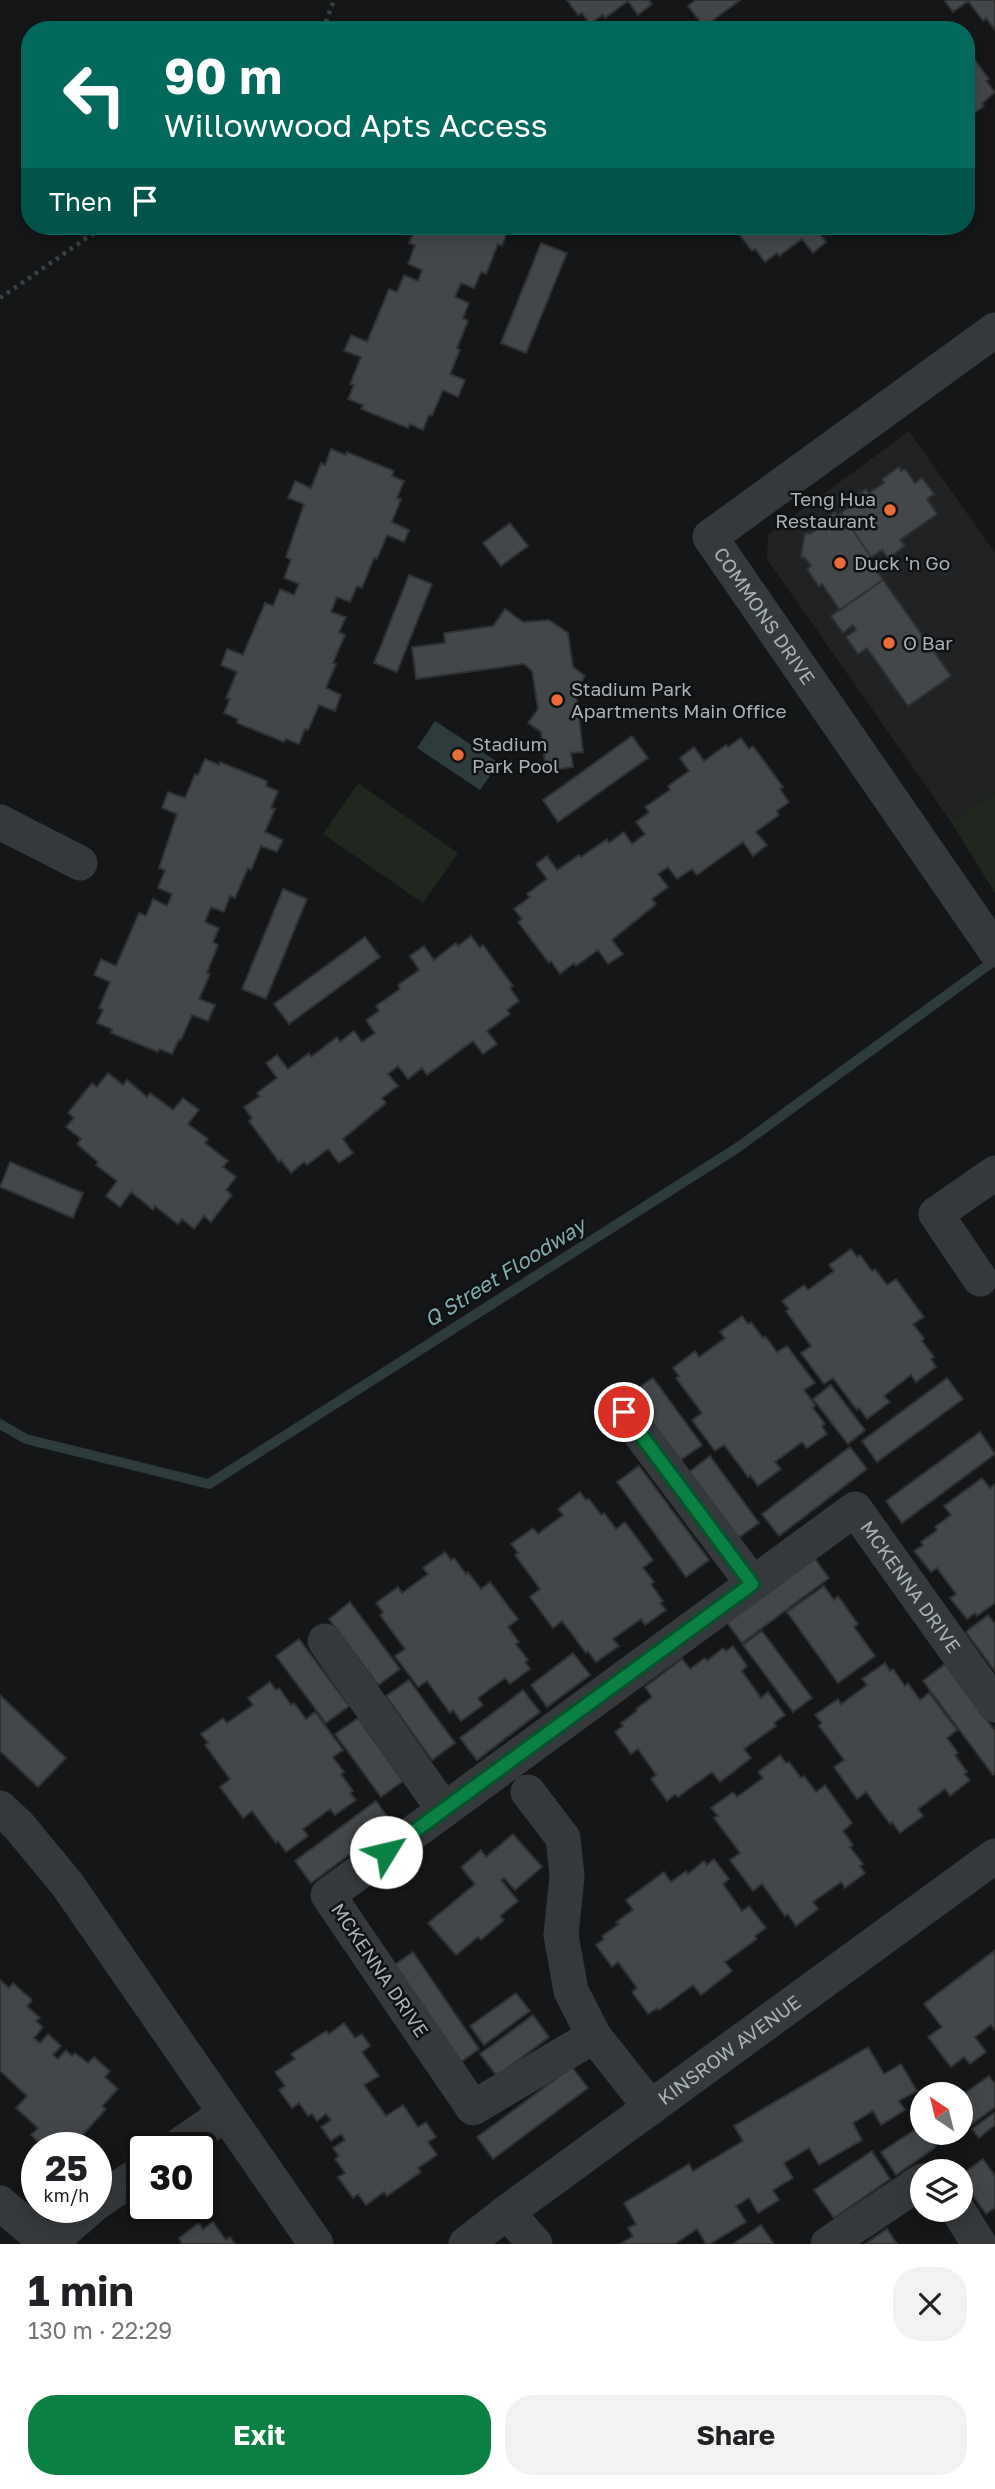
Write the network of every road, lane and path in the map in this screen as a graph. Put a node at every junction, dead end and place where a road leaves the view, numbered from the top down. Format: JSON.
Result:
{"nodes":[{"id":1,"x":334,"y":0,"type":"edge"},
{"id":2,"x":326,"y":21,"type":"edge"},
{"id":3,"x":91,"y":235,"type":"edge"},
{"id":4,"x":0,"y":298,"type":"edge"},
{"id":5,"x":995,"y":330,"type":"edge"},
{"id":6,"x":0,"y":822,"type":"edge"},
{"id":7,"x":80,"y":863,"type":"dead end"},
{"id":8,"x":995,"y":950,"type":"edge"},
{"id":9,"x":995,"y":1173,"type":"edge"},
{"id":10,"x":980,"y":1279,"type":"dead end"},
{"id":11,"x":624,"y":1412,"type":"dead end"},
{"id":12,"x":752,"y":1584,"type":"junction"},
{"id":13,"x":325,"y":1641,"type":"dead end"},
{"id":14,"x":995,"y":1705,"type":"edge"},
{"id":15,"x":528,"y":1792,"type":"dead end"},
{"id":16,"x":0,"y":1808,"type":"edge"},
{"id":17,"x":444,"y":1810,"type":"junction"},
{"id":18,"x":995,"y":1856,"type":"edge"},
{"id":19,"x":594,"y":2036,"type":"junction"},
{"id":20,"x":650,"y":2108,"type":"junction"},
{"id":21,"x":225,"y":2114,"type":"junction"},
{"id":22,"x":199,"y":2132,"type":"edge"},
{"id":23,"x":910,"y":2189,"type":"edge"},
{"id":24,"x":0,"y":2203,"type":"edge"},
{"id":25,"x":507,"y":2212,"type":"junction"},
{"id":26,"x":965,"y":2222,"type":"edge"},
{"id":27,"x":73,"y":2223,"type":"edge"},
{"id":28,"x":49,"y":2244,"type":"edge"},
{"id":29,"x":316,"y":2244,"type":"edge"},
{"id":30,"x":466,"y":2244,"type":"edge"},
{"id":31,"x":536,"y":2244,"type":"edge"},
{"id":32,"x":828,"y":2244,"type":"edge"},
{"id":33,"x":979,"y":2244,"type":"edge"}],
"edges":[{"from":1,"to":2,"type":"path"},
{"from":3,"to":4,"type":"path"},
{"from":5,"to":8,"type":"street","name":"COMMONS DRIVE"},
{"from":6,"to":7,"type":"street"},
{"from":9,"to":10,"type":"street"},
{"from":11,"to":12,"type":"street"},
{"from":12,"to":14,"type":"street","name":"MCKENNA DRIVE"},
{"from":12,"to":17,"type":"street","name":"MCKENNA DRIVE"},
{"from":13,"to":17,"type":"street"},
{"from":15,"to":19,"type":"street"},
{"from":16,"to":21,"type":"street"},
{"from":17,"to":19,"type":"street","name":"MCKENNA DRIVE"},
{"from":18,"to":20,"type":"street","name":"KINSROW AVENUE"},
{"from":19,"to":20,"type":"street"},
{"from":20,"to":25,"type":"street","name":"KINSROW AVENUE"},
{"from":21,"to":22,"type":"street"},
{"from":21,"to":29,"type":"street"},
{"from":23,"to":32,"type":"street"},
{"from":24,"to":28,"type":"street"},
{"from":25,"to":30,"type":"street","name":"KINSROW AVENUE"},
{"from":25,"to":31,"type":"street"},
{"from":26,"to":33,"type":"street"},
{"from":27,"to":28,"type":"street"}]}
